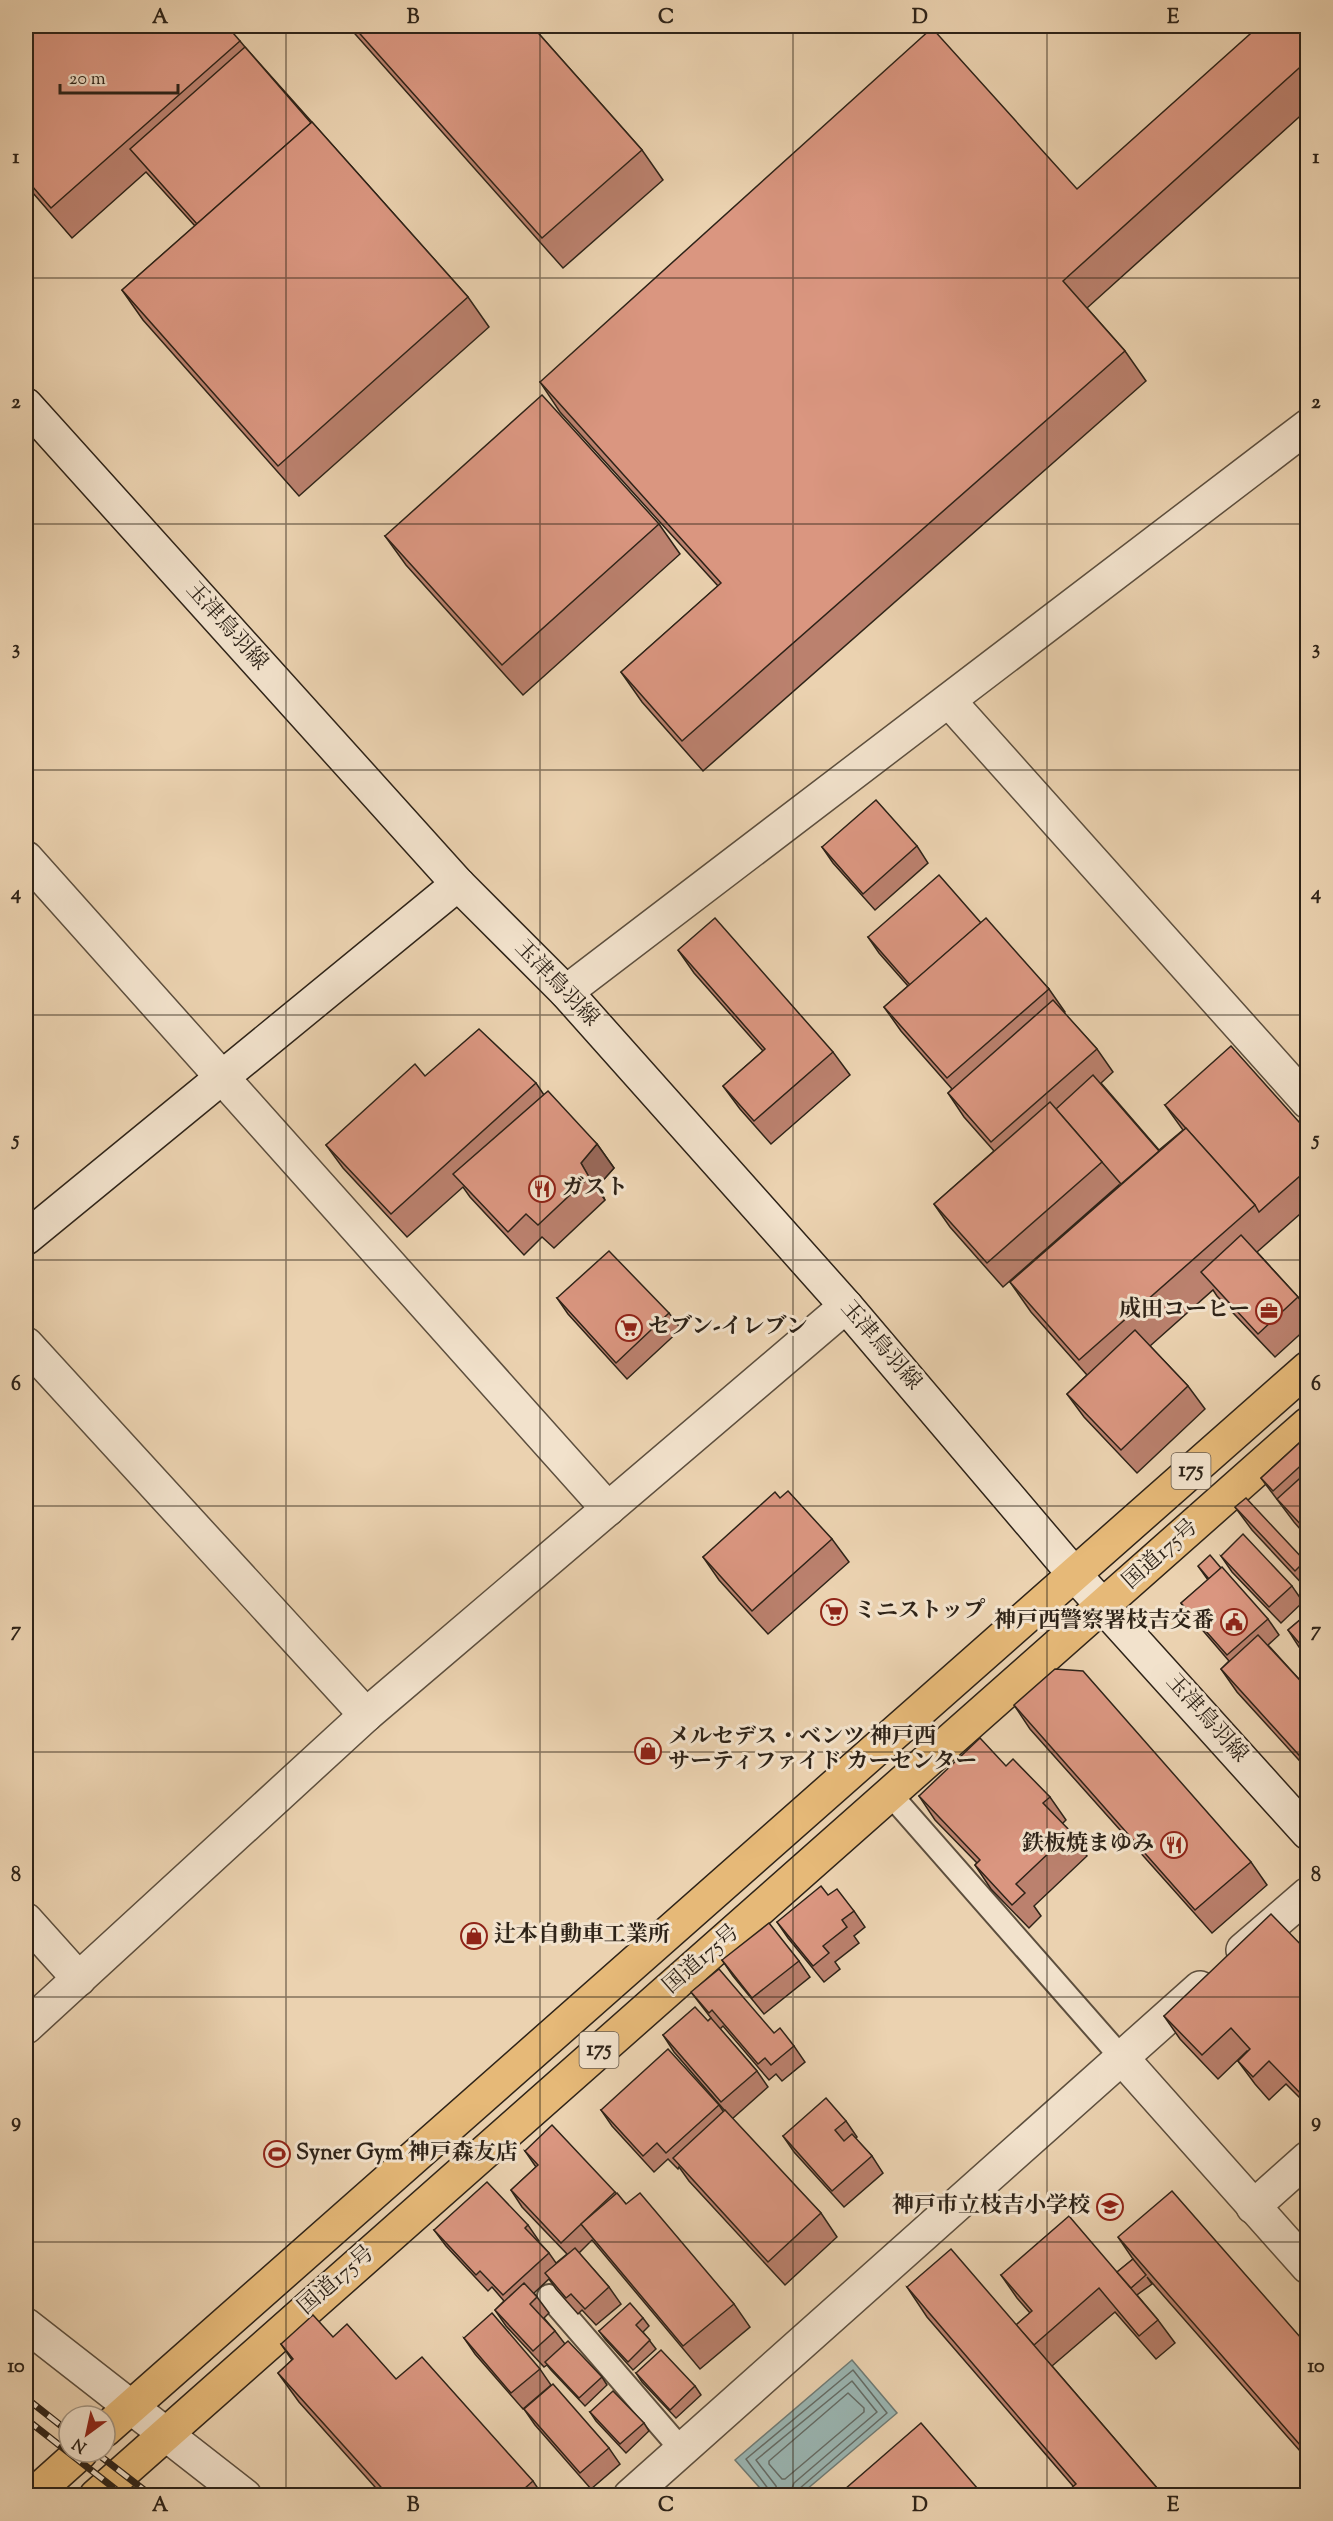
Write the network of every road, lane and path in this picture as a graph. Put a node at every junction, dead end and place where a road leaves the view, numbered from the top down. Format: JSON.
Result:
{"nodes":[{"id":1,"x":26,"y":405,"type":"edge"},
{"id":2,"x":1308,"y":426,"type":"edge"},
{"id":3,"x":949,"y":701,"type":"junction"},
{"id":4,"x":26,"y":858,"type":"edge"},
{"id":5,"x":458,"y":884,"type":"junction"},
{"id":6,"x":566,"y":992,"type":"junction"},
{"id":7,"x":223,"y":1077,"type":"junction"},
{"id":8,"x":1308,"y":1102,"type":"edge"},
{"id":9,"x":26,"y":1238,"type":"edge"},
{"id":10,"x":846,"y":1306,"type":"junction"},
{"id":11,"x":26,"y":1344,"type":"edge"},
{"id":12,"x":1308,"y":1368,"type":"edge"},
{"id":13,"x":1308,"y":1424,"type":"edge"},
{"id":14,"x":608,"y":1509,"type":"junction"},
{"id":15,"x":1074,"y":1574,"type":"junction"},
{"id":16,"x":1104,"y":1606,"type":"junction"},
{"id":17,"x":366,"y":1716,"type":"junction"},
{"id":18,"x":890,"y":1794,"type":"junction"},
{"id":19,"x":1308,"y":1833,"type":"edge"},
{"id":20,"x":1308,"y":1894,"type":"edge"},
{"id":21,"x":26,"y":1920,"type":"edge"},
{"id":22,"x":79,"y":1979,"type":"junction"},
{"id":23,"x":26,"y":2027,"type":"edge"},
{"id":24,"x":1121,"y":2057,"type":"junction"},
{"id":25,"x":1308,"y":2158,"type":"edge"},
{"id":26,"x":1253,"y":2207,"type":"junction"},
{"id":27,"x":1308,"y":2267,"type":"edge"},
{"id":28,"x":549,"y":2296,"type":"edge"},
{"id":29,"x":26,"y":2325,"type":"edge"},
{"id":30,"x":131,"y":2408,"type":"junction"},
{"id":31,"x":117,"y":2420,"type":"edge"},
{"id":32,"x":166,"y":2432,"type":"junction"},
{"id":33,"x":681,"y":2449,"type":"junction"},
{"id":34,"x":67,"y":2464,"type":"edge"},
{"id":35,"x":37,"y":2489,"type":"edge"},
{"id":36,"x":645,"y":2491,"type":"edge"},
{"id":37,"x":96,"y":2496,"type":"edge"},
{"id":38,"x":244,"y":2496,"type":"edge"}],
"edges":[{"from":1,"to":5,"type":"street","name":"玉津鳥羽線"},
{"from":2,"to":3,"type":"street"},
{"from":3,"to":6,"type":"street"},
{"from":3,"to":8,"type":"street"},
{"from":4,"to":7,"type":"street"},
{"from":5,"to":6,"type":"street","name":"玉津鳥羽線"},
{"from":5,"to":7,"type":"street"},
{"from":6,"to":10,"type":"street","name":"玉津鳥羽線"},
{"from":7,"to":9,"type":"street"},
{"from":7,"to":14,"type":"street"},
{"from":10,"to":14,"type":"street"},
{"from":10,"to":15,"type":"street","name":"玉津鳥羽線"},
{"from":11,"to":17,"type":"street"},
{"from":12,"to":15,"type":"highway","name":"国道175号","number":"175"},
{"from":13,"to":16,"type":"highway","name":"国道175号","number":"175"},
{"from":14,"to":17,"type":"street"},
{"from":15,"to":16,"type":"street","name":"玉津鳥羽線"},
{"from":15,"to":30,"type":"highway","name":"国道175号","number":"175"},
{"from":16,"to":18,"type":"highway","name":"国道175号","number":"175"},
{"from":16,"to":19,"type":"street","name":"玉津鳥羽線"},
{"from":17,"to":22,"type":"street"},
{"from":18,"to":24,"type":"lane"},
{"from":18,"to":32,"type":"highway","name":"国道175号","number":"175"},
{"from":20,"to":24,"type":"street"},
{"from":21,"to":22,"type":"street"},
{"from":22,"to":23,"type":"street"},
{"from":24,"to":26,"type":"street"},
{"from":24,"to":33,"type":"street"},
{"from":25,"to":26,"type":"street"},
{"from":26,"to":27,"type":"street"},
{"from":28,"to":33,"type":"lane"},
{"from":29,"to":30,"type":"street"},
{"from":30,"to":31,"type":"highway","name":"国道175号","number":"175"},
{"from":30,"to":32,"type":"street"},
{"from":32,"to":37,"type":"highway","name":"国道175号","number":"175"},
{"from":32,"to":38,"type":"street"},
{"from":33,"to":36,"type":"street"},
{"from":34,"to":35,"type":"highway"}]}
